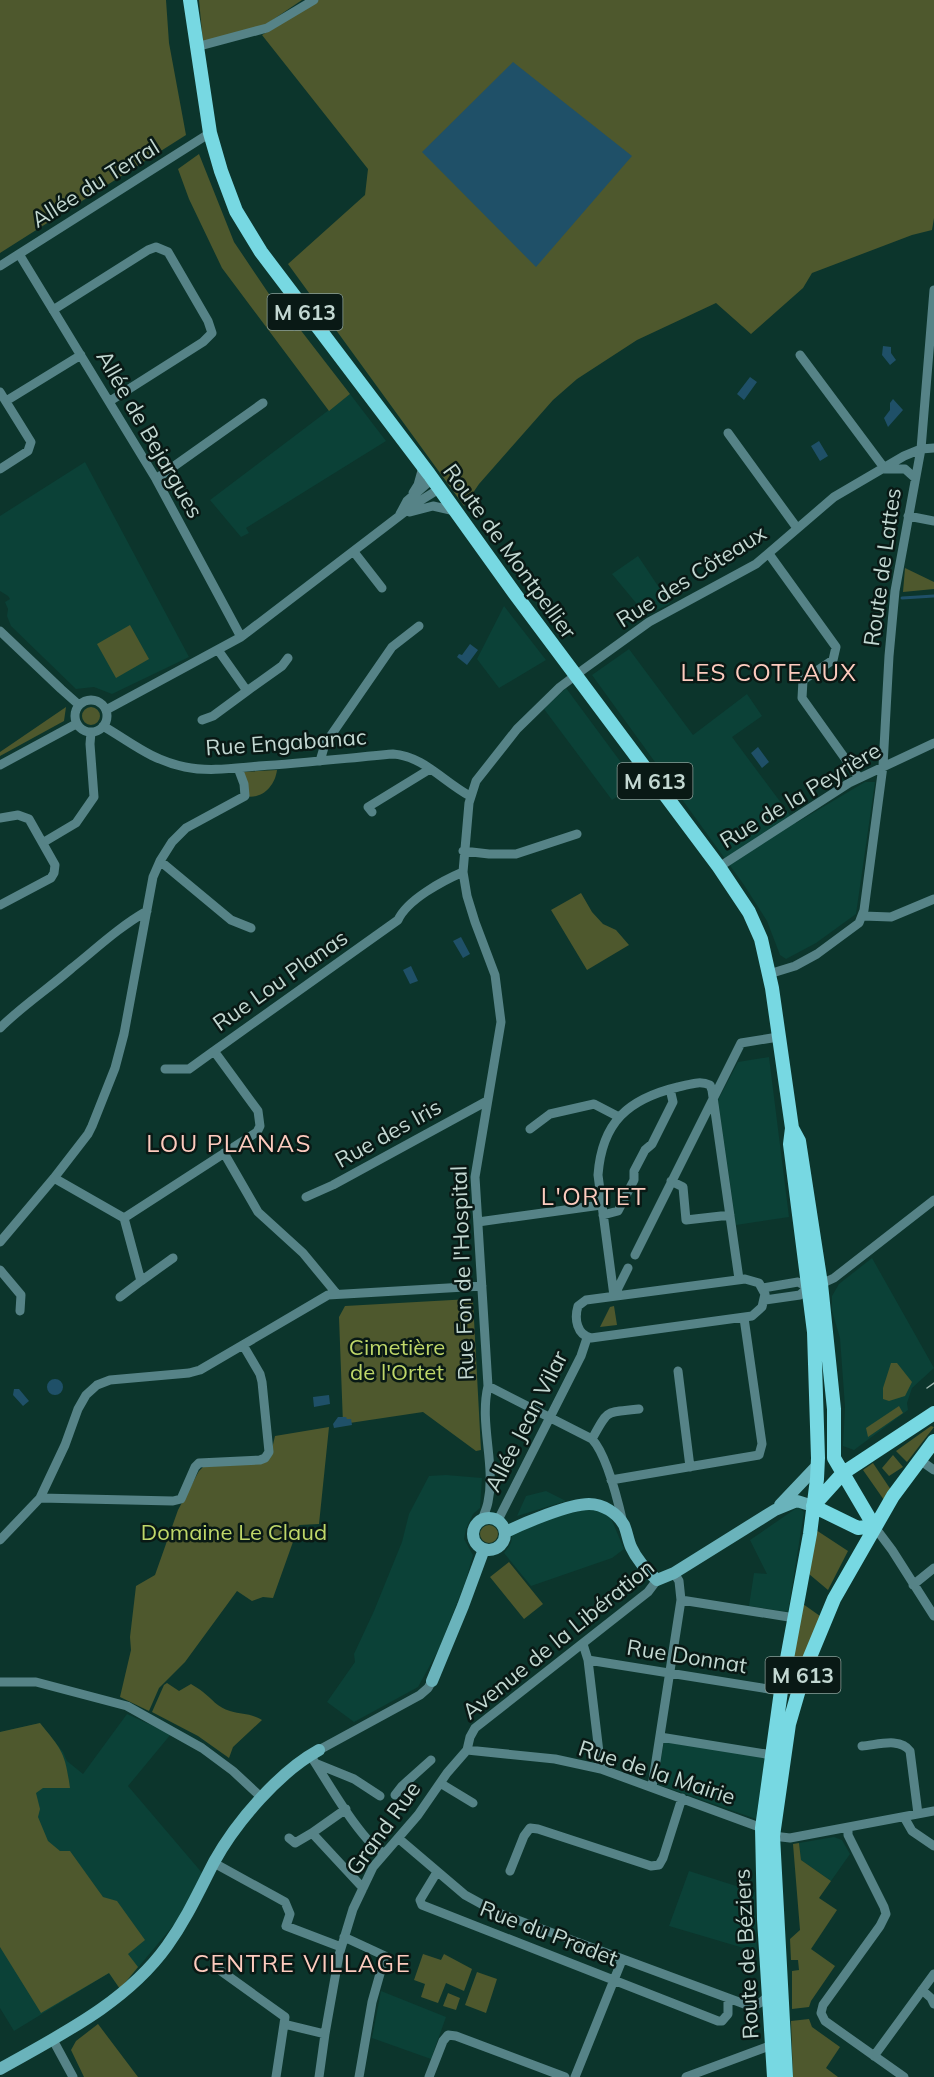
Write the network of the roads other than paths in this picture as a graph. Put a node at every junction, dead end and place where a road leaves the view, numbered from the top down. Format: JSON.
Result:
{"nodes":[{"id":1,"x":190,"y":0,"type":"edge"},
{"id":2,"x":314,"y":0,"type":"edge"},
{"id":3,"x":196,"y":47,"type":"junction"},
{"id":4,"x":210,"y":133,"type":"junction"},
{"id":5,"x":19,"y":254,"type":"junction"},
{"id":6,"x":0,"y":266,"type":"edge"},
{"id":7,"x":934,"y":290,"type":"edge"},
{"id":8,"x":53,"y":310,"type":"junction"},
{"id":9,"x":81,"y":355,"type":"junction"},
{"id":10,"x":800,"y":355,"type":"dead end"},
{"id":11,"x":0,"y":392,"type":"edge"},
{"id":12,"x":6,"y":401,"type":"junction"},
{"id":13,"x":110,"y":401,"type":"junction"},
{"id":14,"x":263,"y":403,"type":"dead end"},
{"id":15,"x":728,"y":433,"type":"dead end"},
{"id":16,"x":934,"y":448,"type":"edge"},
{"id":17,"x":921,"y":449,"type":"junction"},
{"id":18,"x":423,"y":467,"type":"junction"},
{"id":19,"x":0,"y":469,"type":"edge"},
{"id":20,"x":885,"y":469,"type":"junction"},
{"id":21,"x":915,"y":478,"type":"junction"},
{"id":22,"x":156,"y":479,"type":"junction"},
{"id":23,"x":435,"y":484,"type":"junction"},
{"id":24,"x":407,"y":501,"type":"junction"},
{"id":25,"x":455,"y":511,"type":"junction"},
{"id":26,"x":908,"y":516,"type":"junction"},
{"id":27,"x":397,"y":518,"type":"junction"},
{"id":28,"x":934,"y":521,"type":"edge"},
{"id":29,"x":797,"y":528,"type":"junction"},
{"id":30,"x":354,"y":552,"type":"junction"},
{"id":31,"x":769,"y":554,"type":"junction"},
{"id":32,"x":382,"y":588,"type":"dead end"},
{"id":33,"x":419,"y":626,"type":"dead end"},
{"id":34,"x":0,"y":631,"type":"edge"},
{"id":35,"x":241,"y":637,"type":"junction"},
{"id":36,"x":218,"y":650,"type":"junction"},
{"id":37,"x":288,"y":658,"type":"dead end"},
{"id":38,"x":575,"y":675,"type":"junction"},
{"id":39,"x":247,"y":691,"type":"junction"},
{"id":40,"x":80,"y":705,"type":"junction"},
{"id":41,"x":106,"y":710,"type":"junction"},
{"id":42,"x":202,"y":720,"type":"dead end"},
{"id":43,"x":76,"y":724,"type":"junction"},
{"id":44,"x":104,"y":726,"type":"junction"},
{"id":45,"x":91,"y":732,"type":"junction"},
{"id":46,"x":934,"y":742,"type":"edge"},
{"id":47,"x":320,"y":761,"type":"junction"},
{"id":48,"x":0,"y":765,"type":"edge"},
{"id":49,"x":883,"y":766,"type":"junction"},
{"id":50,"x":238,"y":768,"type":"junction"},
{"id":51,"x":430,"y":769,"type":"junction"},
{"id":52,"x":859,"y":778,"type":"junction"},
{"id":53,"x":470,"y":796,"type":"junction"},
{"id":54,"x":372,"y":812,"type":"dead end"},
{"id":55,"x":0,"y":818,"type":"edge"},
{"id":56,"x":576,"y":834,"type":"dead end"},
{"id":57,"x":44,"y":842,"type":"junction"},
{"id":58,"x":463,"y":851,"type":"junction"},
{"id":59,"x":160,"y":861,"type":"junction"},
{"id":60,"x":719,"y":867,"type":"junction"},
{"id":61,"x":463,"y":872,"type":"junction"},
{"id":62,"x":934,"y":899,"type":"edge"},
{"id":63,"x":0,"y":905,"type":"edge"},
{"id":64,"x":147,"y":911,"type":"junction"},
{"id":65,"x":863,"y":916,"type":"junction"},
{"id":66,"x":250,"y":928,"type":"dead end"},
{"id":67,"x":769,"y":974,"type":"junction"},
{"id":68,"x":0,"y":1028,"type":"edge"},
{"id":69,"x":778,"y":1037,"type":"junction"},
{"id":70,"x":214,"y":1050,"type":"junction"},
{"id":71,"x":165,"y":1069,"type":"dead end"},
{"id":72,"x":670,"y":1089,"type":"junction"},
{"id":73,"x":487,"y":1101,"type":"junction"},
{"id":74,"x":714,"y":1101,"type":"junction"},
{"id":75,"x":619,"y":1117,"type":"junction"},
{"id":76,"x":530,"y":1129,"type":"dead end"},
{"id":77,"x":224,"y":1153,"type":"junction"},
{"id":78,"x":54,"y":1178,"type":"junction"},
{"id":79,"x":671,"y":1182,"type":"junction"},
{"id":80,"x":306,"y":1197,"type":"dead end"},
{"id":81,"x":934,"y":1200,"type":"edge"},
{"id":82,"x":602,"y":1210,"type":"junction"},
{"id":83,"x":730,"y":1215,"type":"junction"},
{"id":84,"x":124,"y":1218,"type":"junction"},
{"id":85,"x":478,"y":1222,"type":"junction"},
{"id":86,"x":0,"y":1242,"type":"edge"},
{"id":87,"x":635,"y":1255,"type":"dead end"},
{"id":88,"x":173,"y":1258,"type":"dead end"},
{"id":89,"x":628,"y":1268,"type":"dead end"},
{"id":90,"x":0,"y":1270,"type":"edge"},
{"id":91,"x":739,"y":1279,"type":"junction"},
{"id":92,"x":141,"y":1281,"type":"junction"},
{"id":93,"x":815,"y":1285,"type":"junction"},
{"id":94,"x":482,"y":1286,"type":"junction"},
{"id":95,"x":763,"y":1288,"type":"junction"},
{"id":96,"x":336,"y":1293,"type":"junction"},
{"id":97,"x":614,"y":1296,"type":"junction"},
{"id":98,"x":120,"y":1297,"type":"dead end"},
{"id":99,"x":765,"y":1300,"type":"junction"},
{"id":100,"x":20,"y":1311,"type":"dead end"},
{"id":101,"x":744,"y":1318,"type":"junction"},
{"id":102,"x":587,"y":1338,"type":"junction"},
{"id":103,"x":243,"y":1345,"type":"junction"},
{"id":104,"x":678,"y":1371,"type":"dead end"},
{"id":105,"x":488,"y":1386,"type":"junction"},
{"id":106,"x":639,"y":1409,"type":"dead end"},
{"id":107,"x":934,"y":1413,"type":"edge"},
{"id":108,"x":550,"y":1417,"type":"junction"},
{"id":109,"x":592,"y":1439,"type":"junction"},
{"id":110,"x":934,"y":1441,"type":"edge"},
{"id":111,"x":916,"y":1464,"type":"junction"},
{"id":112,"x":817,"y":1466,"type":"junction"},
{"id":113,"x":690,"y":1467,"type":"junction"},
{"id":114,"x":934,"y":1470,"type":"edge"},
{"id":115,"x":843,"y":1473,"type":"junction"},
{"id":116,"x":611,"y":1480,"type":"junction"},
{"id":117,"x":40,"y":1498,"type":"junction"},
{"id":118,"x":617,"y":1498,"type":"junction"},
{"id":119,"x":602,"y":1506,"type":"junction"},
{"id":120,"x":813,"y":1506,"type":"junction"},
{"id":121,"x":775,"y":1510,"type":"junction"},
{"id":122,"x":482,"y":1520,"type":"junction"},
{"id":123,"x":498,"y":1520,"type":"junction"},
{"id":124,"x":624,"y":1525,"type":"junction"},
{"id":125,"x":874,"y":1526,"type":"junction"},
{"id":126,"x":506,"y":1532,"type":"junction"},
{"id":127,"x":0,"y":1540,"type":"edge"},
{"id":128,"x":484,"y":1549,"type":"junction"},
{"id":129,"x":934,"y":1568,"type":"edge"},
{"id":130,"x":674,"y":1573,"type":"junction"},
{"id":131,"x":657,"y":1580,"type":"junction"},
{"id":132,"x":914,"y":1585,"type":"junction"},
{"id":133,"x":681,"y":1600,"type":"junction"},
{"id":134,"x":934,"y":1616,"type":"edge"},
{"id":135,"x":795,"y":1618,"type":"junction"},
{"id":136,"x":583,"y":1644,"type":"junction"},
{"id":137,"x":588,"y":1660,"type":"junction"},
{"id":138,"x":669,"y":1673,"type":"junction"},
{"id":139,"x":432,"y":1681,"type":"joint"},
{"id":140,"x":0,"y":1682,"type":"edge"},
{"id":141,"x":781,"y":1691,"type":"junction"},
{"id":142,"x":660,"y":1737,"type":"junction"},
{"id":143,"x":862,"y":1746,"type":"dead end"},
{"id":144,"x":467,"y":1750,"type":"junction"},
{"id":145,"x":772,"y":1755,"type":"junction"},
{"id":146,"x":315,"y":1756,"type":"junction"},
{"id":147,"x":431,"y":1760,"type":"dead end"},
{"id":148,"x":601,"y":1769,"type":"junction"},
{"id":149,"x":440,"y":1783,"type":"junction"},
{"id":150,"x":652,"y":1787,"type":"junction"},
{"id":151,"x":395,"y":1795,"type":"dead end"},
{"id":152,"x":380,"y":1796,"type":"dead end"},
{"id":153,"x":262,"y":1798,"type":"junction"},
{"id":154,"x":682,"y":1798,"type":"junction"},
{"id":155,"x":473,"y":1803,"type":"dead end"},
{"id":156,"x":346,"y":1809,"type":"junction"},
{"id":157,"x":934,"y":1811,"type":"edge"},
{"id":158,"x":918,"y":1814,"type":"junction"},
{"id":159,"x":904,"y":1817,"type":"junction"},
{"id":160,"x":848,"y":1828,"type":"junction"},
{"id":161,"x":767,"y":1832,"type":"junction"},
{"id":162,"x":312,"y":1833,"type":"junction"},
{"id":163,"x":289,"y":1838,"type":"dead end"},
{"id":164,"x":398,"y":1839,"type":"junction"},
{"id":165,"x":934,"y":1846,"type":"edge"},
{"id":166,"x":384,"y":1853,"type":"junction"},
{"id":167,"x":214,"y":1863,"type":"junction"},
{"id":168,"x":510,"y":1871,"type":"dead end"},
{"id":169,"x":436,"y":1872,"type":"junction"},
{"id":170,"x":363,"y":1888,"type":"junction"},
{"id":171,"x":343,"y":1942,"type":"junction"},
{"id":172,"x":622,"y":1960,"type":"junction"},
{"id":173,"x":221,"y":1971,"type":"dead end"},
{"id":174,"x":934,"y":1974,"type":"edge"},
{"id":175,"x":614,"y":1979,"type":"junction"},
{"id":176,"x":922,"y":1990,"type":"junction"},
{"id":177,"x":769,"y":1995,"type":"junction"},
{"id":178,"x":728,"y":1999,"type":"junction"},
{"id":179,"x":934,"y":2004,"type":"edge"},
{"id":180,"x":284,"y":2024,"type":"junction"},
{"id":181,"x":325,"y":2034,"type":"junction"},
{"id":182,"x":53,"y":2040,"type":"junction"},
{"id":183,"x":778,"y":2045,"type":"junction"},
{"id":184,"x":874,"y":2056,"type":"junction"},
{"id":185,"x":0,"y":2069,"type":"edge"},
{"id":186,"x":73,"y":2077,"type":"edge"},
{"id":187,"x":276,"y":2077,"type":"edge"},
{"id":188,"x":319,"y":2077,"type":"edge"},
{"id":189,"x":359,"y":2077,"type":"edge"},
{"id":190,"x":429,"y":2077,"type":"edge"},
{"id":191,"x":565,"y":2077,"type":"edge"},
{"id":192,"x":576,"y":2077,"type":"edge"},
{"id":193,"x":686,"y":2077,"type":"edge"},
{"id":194,"x":774,"y":2077,"type":"edge"},
{"id":195,"x":786,"y":2077,"type":"edge"},
{"id":196,"x":904,"y":2077,"type":"edge"}],
"edges":[{"from":1,"to":3,"type":"main road","name":"Route de Montpellier","number":"M 613"},
{"from":2,"to":3,"type":"street"},
{"from":3,"to":4,"type":"main road","name":"Route de Montpellier","number":"M 613"},
{"from":4,"to":5,"type":"street","name":"Allée du Terral"},
{"from":4,"to":18,"type":"main road","name":"Route de Montpellier","number":"M 613"},
{"from":5,"to":6,"type":"street","name":"Allée du Terral"},
{"from":5,"to":8,"type":"street","name":"Allée de Bejargues"},
{"from":7,"to":17,"type":"street","name":"Route de Lattes"},
{"from":8,"to":9,"type":"street","name":"Allée de Bejargues"},
{"from":8,"to":13,"type":"street"},
{"from":9,"to":12,"type":"street"},
{"from":9,"to":13,"type":"street","name":"Allée de Bejargues"},
{"from":10,"to":20,"type":"street"},
{"from":11,"to":12,"type":"street"},
{"from":12,"to":19,"type":"street"},
{"from":13,"to":22,"type":"street","name":"Allée de Bejargues"},
{"from":14,"to":22,"type":"street"},
{"from":15,"to":29,"type":"street"},
{"from":16,"to":17,"type":"street","name":"Rue des Côteaux"},
{"from":17,"to":20,"type":"street","name":"Rue des Côteaux"},
{"from":17,"to":21,"type":"street","name":"Route de Lattes"},
{"from":18,"to":23,"type":"main road","name":"Route de Montpellier","number":"M 613"},
{"from":18,"to":24,"type":"street"},
{"from":20,"to":21,"type":"street"},
{"from":20,"to":29,"type":"street","name":"Rue des Côteaux"},
{"from":21,"to":26,"type":"street","name":"Route de Lattes"},
{"from":22,"to":35,"type":"street","name":"Allée de Bejargues"},
{"from":23,"to":24,"type":"street"},
{"from":23,"to":25,"type":"main road","name":"Route de Montpellier","number":"M 613"},
{"from":23,"to":27,"type":"street"},
{"from":24,"to":27,"type":"street"},
{"from":25,"to":27,"type":"street"},
{"from":25,"to":38,"type":"main road","name":"Route de Montpellier","number":"M 613"},
{"from":26,"to":28,"type":"street"},
{"from":26,"to":49,"type":"street","name":"Route de Lattes"},
{"from":27,"to":30,"type":"street"},
{"from":29,"to":31,"type":"street","name":"Rue des Côteaux"},
{"from":30,"to":32,"type":"street"},
{"from":30,"to":35,"type":"street"},
{"from":31,"to":38,"type":"street","name":"Rue des Côteaux"},
{"from":31,"to":52,"type":"street"},
{"from":33,"to":47,"type":"street"},
{"from":34,"to":40,"type":"street"},
{"from":35,"to":36,"type":"street"},
{"from":36,"to":39,"type":"street"},
{"from":36,"to":41,"type":"street"},
{"from":37,"to":39,"type":"street"},
{"from":38,"to":53,"type":"street","name":"Rue Fon de l'Hospital"},
{"from":38,"to":60,"type":"main road","name":"Route de Montpellier","number":"M 613"},
{"from":39,"to":42,"type":"street"},
{"from":40,"to":41,"type":"street"},
{"from":40,"to":43,"type":"street"},
{"from":41,"to":44,"type":"street"},
{"from":43,"to":45,"type":"street"},
{"from":43,"to":48,"type":"street"},
{"from":44,"to":45,"type":"street"},
{"from":44,"to":50,"type":"street","name":"Rue Engabanac"},
{"from":45,"to":57,"type":"street"},
{"from":46,"to":49,"type":"street","name":"Rue de la Peyrière"},
{"from":47,"to":50,"type":"street","name":"Rue Engabanac"},
{"from":47,"to":51,"type":"street","name":"Rue Engabanac"},
{"from":49,"to":52,"type":"street","name":"Rue de la Peyrière"},
{"from":49,"to":65,"type":"street","name":"Route de Lattes"},
{"from":50,"to":59,"type":"street"},
{"from":51,"to":53,"type":"street","name":"Rue Engabanac"},
{"from":51,"to":54,"type":"street"},
{"from":52,"to":60,"type":"street","name":"Rue de la Peyrière"},
{"from":53,"to":58,"type":"street","name":"Rue Fon de l'Hospital"},
{"from":55,"to":57,"type":"street"},
{"from":56,"to":58,"type":"street"},
{"from":57,"to":63,"type":"street"},
{"from":58,"to":61,"type":"street","name":"Rue Fon de l'Hospital"},
{"from":59,"to":64,"type":"street"},
{"from":59,"to":66,"type":"street"},
{"from":60,"to":67,"type":"main road","name":"Route de Montpellier","number":"M 613"},
{"from":61,"to":70,"type":"street","name":"Rue Lou Planas"},
{"from":61,"to":73,"type":"street","name":"Rue Fon de l'Hospital"},
{"from":62,"to":65,"type":"street"},
{"from":64,"to":68,"type":"street"},
{"from":64,"to":78,"type":"street"},
{"from":65,"to":67,"type":"street"},
{"from":67,"to":69,"type":"main road","name":"Route de Montpellier","number":"M 613"},
{"from":69,"to":74,"type":"street"},
{"from":69,"to":93,"type":"main road","name":"Route de Montpellier","number":"M 613"},
{"from":70,"to":71,"type":"street"},
{"from":70,"to":77,"type":"street","name":"Rue Lou Planas"},
{"from":72,"to":74,"type":"street"},
{"from":72,"to":75,"type":"street"},
{"from":72,"to":82,"type":"street"},
{"from":73,"to":80,"type":"street","name":"Rue des Iris"},
{"from":73,"to":85,"type":"street","name":"Rue Fon de l'Hospital"},
{"from":74,"to":79,"type":"street"},
{"from":74,"to":83,"type":"street"},
{"from":75,"to":76,"type":"street"},
{"from":75,"to":82,"type":"street"},
{"from":77,"to":84,"type":"street","name":"Rue Lou Planas"},
{"from":77,"to":96,"type":"street"},
{"from":78,"to":84,"type":"street"},
{"from":78,"to":86,"type":"street"},
{"from":79,"to":83,"type":"street"},
{"from":79,"to":87,"type":"street"},
{"from":81,"to":93,"type":"street"},
{"from":82,"to":85,"type":"street"},
{"from":82,"to":97,"type":"street"},
{"from":83,"to":91,"type":"street"},
{"from":84,"to":92,"type":"street"},
{"from":85,"to":94,"type":"street","name":"Rue Fon de l'Hospital"},
{"from":88,"to":92,"type":"street"},
{"from":89,"to":97,"type":"street"},
{"from":90,"to":100,"type":"street"},
{"from":91,"to":95,"type":"street"},
{"from":91,"to":97,"type":"street"},
{"from":92,"to":98,"type":"street"},
{"from":93,"to":95,"type":"street"},
{"from":93,"to":99,"type":"street"},
{"from":93,"to":112,"type":"main road","name":"Route de Montpellier","number":"M 613"},
{"from":93,"to":115,"type":"main road","name":"Route de Montpellier","number":"M 613"},
{"from":94,"to":96,"type":"street"},
{"from":94,"to":105,"type":"street","name":"Rue Fon de l'Hospital"},
{"from":95,"to":99,"type":"street"},
{"from":96,"to":103,"type":"street"},
{"from":97,"to":102,"type":"street"},
{"from":99,"to":101,"type":"street"},
{"from":101,"to":102,"type":"street"},
{"from":101,"to":113,"type":"street"},
{"from":102,"to":108,"type":"street","name":"Allée Jean Vilar"},
{"from":103,"to":117,"type":"street"},
{"from":103,"to":117,"type":"street"},
{"from":104,"to":113,"type":"street"},
{"from":105,"to":108,"type":"street"},
{"from":105,"to":122,"type":"street","name":"Rue Fon de l'Hospital"},
{"from":106,"to":109,"type":"street"},
{"from":107,"to":115,"type":"main road"},
{"from":108,"to":109,"type":"street"},
{"from":108,"to":123,"type":"street","name":"Allée Jean Vilar"},
{"from":109,"to":116,"type":"street"},
{"from":110,"to":111,"type":"main road"},
{"from":111,"to":114,"type":"street"},
{"from":111,"to":125,"type":"main road"},
{"from":112,"to":120,"type":"main road","name":"Route de Montpellier","number":"M 613"},
{"from":112,"to":121,"type":"street","name":"Avenue de la Libération"},
{"from":113,"to":116,"type":"street"},
{"from":115,"to":120,"type":"main road"},
{"from":115,"to":125,"type":"main road","number":"M 613"},
{"from":116,"to":118,"type":"street"},
{"from":117,"to":127,"type":"street"},
{"from":118,"to":119,"type":"street"},
{"from":118,"to":124,"type":"street"},
{"from":119,"to":124,"type":"street"},
{"from":119,"to":126,"type":"street"},
{"from":120,"to":121,"type":"street","name":"Avenue de la Libération"},
{"from":120,"to":125,"type":"main road"},
{"from":120,"to":135,"type":"main road","name":"Route de Montpellier","number":"M 613"},
{"from":121,"to":130,"type":"street","name":"Avenue de la Libération"},
{"from":122,"to":123,"type":"street"},
{"from":122,"to":128,"type":"street"},
{"from":123,"to":126,"type":"street"},
{"from":124,"to":131,"type":"street"},
{"from":125,"to":132,"type":"street"},
{"from":125,"to":161,"type":"main road","number":"M 613"},
{"from":126,"to":128,"type":"street"},
{"from":128,"to":139,"type":"street"},
{"from":129,"to":132,"type":"street"},
{"from":130,"to":131,"type":"street","name":"Avenue de la Libération"},
{"from":130,"to":133,"type":"street"},
{"from":131,"to":136,"type":"street","name":"Avenue de la Libération"},
{"from":132,"to":134,"type":"street"},
{"from":133,"to":135,"type":"street"},
{"from":133,"to":138,"type":"street"},
{"from":135,"to":141,"type":"main road","name":"Route de Montpellier","number":"M 613"},
{"from":136,"to":137,"type":"street"},
{"from":136,"to":144,"type":"street","name":"Avenue de la Libération"},
{"from":137,"to":138,"type":"street","name":"Rue Donnat"},
{"from":137,"to":148,"type":"street"},
{"from":138,"to":141,"type":"street","name":"Rue Donnat"},
{"from":138,"to":142,"type":"street"},
{"from":139,"to":146,"type":"street"},
{"from":140,"to":153,"type":"street"},
{"from":141,"to":145,"type":"main road","name":"Route de Montpellier","number":"M 613"},
{"from":142,"to":145,"type":"street"},
{"from":142,"to":150,"type":"street"},
{"from":143,"to":158,"type":"street"},
{"from":144,"to":148,"type":"street","name":"Rue de la Mairie"},
{"from":144,"to":149,"type":"street","name":"Grand Rue"},
{"from":145,"to":161,"type":"main road","name":"Route de Montpellier","number":"M 613"},
{"from":146,"to":152,"type":"street"},
{"from":146,"to":153,"type":"street"},
{"from":146,"to":156,"type":"street"},
{"from":147,"to":151,"type":"street"},
{"from":148,"to":150,"type":"street","name":"Rue de la Mairie"},
{"from":149,"to":155,"type":"street"},
{"from":149,"to":164,"type":"street","name":"Grand Rue"},
{"from":150,"to":154,"type":"street","name":"Rue de la Mairie"},
{"from":153,"to":167,"type":"street"},
{"from":154,"to":161,"type":"street","name":"Rue de la Mairie"},
{"from":154,"to":168,"type":"street"},
{"from":156,"to":162,"type":"street"},
{"from":156,"to":166,"type":"street"},
{"from":157,"to":158,"type":"street"},
{"from":158,"to":159,"type":"street"},
{"from":159,"to":160,"type":"street"},
{"from":159,"to":165,"type":"street"},
{"from":160,"to":161,"type":"street"},
{"from":160,"to":184,"type":"street"},
{"from":161,"to":177,"type":"main road","name":"Route de Béziers","number":"M 613"},
{"from":161,"to":183,"type":"main road","name":"Route de Béziers","number":"M 613"},
{"from":162,"to":163,"type":"street"},
{"from":162,"to":170,"type":"street"},
{"from":164,"to":166,"type":"street","name":"Grand Rue"},
{"from":164,"to":169,"type":"street"},
{"from":166,"to":170,"type":"street","name":"Grand Rue"},
{"from":167,"to":171,"type":"street"},
{"from":167,"to":182,"type":"street"},
{"from":169,"to":172,"type":"street"},
{"from":169,"to":175,"type":"street","name":"Rue du Pradet"},
{"from":170,"to":171,"type":"street","name":"Grand Rue"},
{"from":171,"to":181,"type":"street","name":"Grand Rue"},
{"from":171,"to":189,"type":"street"},
{"from":172,"to":175,"type":"street"},
{"from":172,"to":178,"type":"street"},
{"from":173,"to":180,"type":"street"},
{"from":174,"to":176,"type":"street"},
{"from":175,"to":178,"type":"street","name":"Rue du Pradet"},
{"from":175,"to":192,"type":"street"},
{"from":176,"to":179,"type":"street"},
{"from":176,"to":184,"type":"street"},
{"from":177,"to":178,"type":"street"},
{"from":177,"to":183,"type":"main road","name":"Route de Béziers","number":"M 613"},
{"from":180,"to":181,"type":"street"},
{"from":180,"to":187,"type":"street"},
{"from":181,"to":188,"type":"street","name":"Grand Rue"},
{"from":182,"to":185,"type":"street"},
{"from":182,"to":186,"type":"street"},
{"from":183,"to":193,"type":"street"},
{"from":183,"to":194,"type":"main road","name":"Route de Béziers","number":"M 613"},
{"from":183,"to":195,"type":"main road","name":"Route de Béziers","number":"M 613"},
{"from":184,"to":196,"type":"street"},
{"from":190,"to":191,"type":"street"}]}
